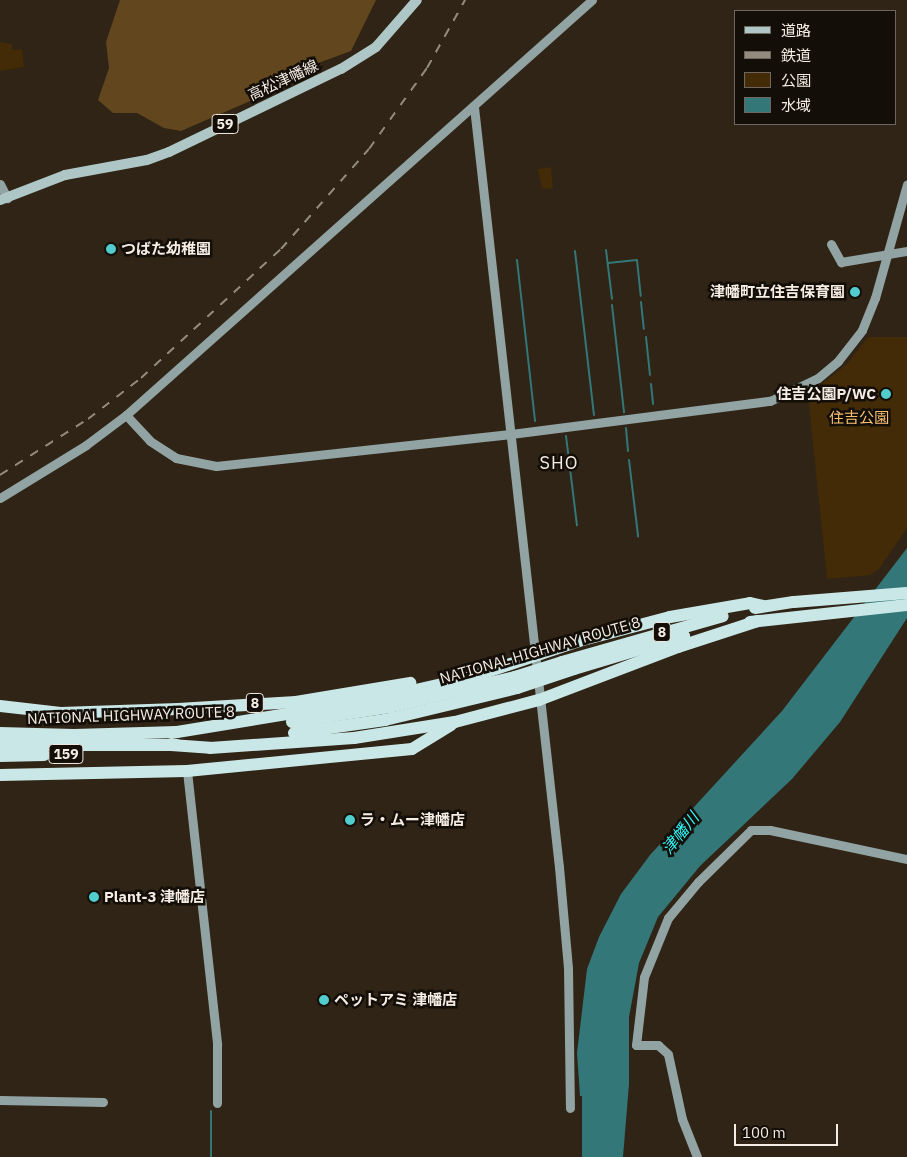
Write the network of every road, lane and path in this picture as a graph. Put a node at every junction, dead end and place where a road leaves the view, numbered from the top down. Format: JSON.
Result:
{"nodes":[{"id":1,"x":417,"y":0,"type":"edge"},
{"id":2,"x":592,"y":0,"type":"edge"},
{"id":3,"x":474,"y":107,"type":"junction"},
{"id":4,"x":0,"y":184,"type":"edge"},
{"id":5,"x":907,"y":184,"type":"edge"},
{"id":6,"x":3,"y":199,"type":"edge"},
{"id":7,"x":831,"y":244,"type":"dead end"},
{"id":8,"x":907,"y":251,"type":"edge"},
{"id":9,"x":888,"y":252,"type":"junction"},
{"id":10,"x":126,"y":415,"type":"junction"},
{"id":11,"x":511,"y":434,"type":"junction"},
{"id":12,"x":0,"y":498,"type":"edge"},
{"id":13,"x":907,"y":585,"type":"edge"},
{"id":14,"x":907,"y":593,"type":"edge"},
{"id":15,"x":861,"y":597,"type":"junction"},
{"id":16,"x":907,"y":605,"type":"edge"},
{"id":17,"x":763,"y":606,"type":"junction"},
{"id":18,"x":854,"y":611,"type":"junction"},
{"id":19,"x":907,"y":613,"type":"edge"},
{"id":20,"x":758,"y":621,"type":"junction"},
{"id":21,"x":535,"y":656,"type":"junction"},
{"id":22,"x":506,"y":665,"type":"junction"},
{"id":23,"x":516,"y":682,"type":"junction"},
{"id":24,"x":539,"y":700,"type":"junction"},
{"id":25,"x":0,"y":706,"type":"edge"},
{"id":26,"x":455,"y":722,"type":"junction"},
{"id":27,"x":0,"y":724,"type":"edge"},
{"id":28,"x":0,"y":733,"type":"edge"},
{"id":29,"x":130,"y":734,"type":"junction"},
{"id":30,"x":171,"y":739,"type":"junction"},
{"id":31,"x":0,"y":745,"type":"edge"},
{"id":32,"x":131,"y":747,"type":"junction"},
{"id":33,"x":0,"y":756,"type":"edge"},
{"id":34,"x":187,"y":771,"type":"junction"},
{"id":35,"x":0,"y":775,"type":"edge"},
{"id":36,"x":907,"y":859,"type":"edge"},
{"id":37,"x":0,"y":1100,"type":"edge"},
{"id":38,"x":103,"y":1102,"type":"dead end"},
{"id":39,"x":217,"y":1103,"type":"dead end"},
{"id":40,"x":570,"y":1108,"type":"dead end"},
{"id":41,"x":697,"y":1157,"type":"edge"}],
"edges":[{"from":1,"to":6,"type":"main road","name":"高松津幡線","number":"59"},
{"from":2,"to":3,"type":"street"},
{"from":3,"to":10,"type":"street"},
{"from":3,"to":11,"type":"street"},
{"from":4,"to":6,"type":"street"},
{"from":5,"to":9,"type":"street"},
{"from":7,"to":9,"type":"street"},
{"from":8,"to":9,"type":"street"},
{"from":9,"to":11,"type":"street"},
{"from":10,"to":11,"type":"street"},
{"from":10,"to":12,"type":"street"},
{"from":11,"to":21,"type":"street"},
{"from":13,"to":15,"type":"highway","number":"8"},
{"from":14,"to":15,"type":"highway","name":"NATIONAL HIGHWAY ROUTE 8","number":"8"},
{"from":15,"to":17,"type":"highway","name":"NATIONAL HIGHWAY ROUTE 8","number":"8"},
{"from":16,"to":18,"type":"highway","name":"NATIONAL HIGHWAY ROUTE 8","number":"8"},
{"from":17,"to":21,"type":"highway","number":"8"},
{"from":17,"to":23,"type":"highway","name":"NATIONAL HIGHWAY ROUTE 8","number":"8","bridge":true},
{"from":18,"to":19,"type":"highway","number":"8"},
{"from":18,"to":20,"type":"highway","name":"NATIONAL HIGHWAY ROUTE 8","number":"8"},
{"from":20,"to":23,"type":"highway","name":"NATIONAL HIGHWAY ROUTE 8","number":"8","bridge":true},
{"from":20,"to":24,"type":"highway","number":"8"},
{"from":21,"to":22,"type":"highway","number":"8"},
{"from":21,"to":24,"type":"street"},
{"from":22,"to":25,"type":"highway","number":"8"},
{"from":22,"to":30,"type":"highway","number":"8"},
{"from":23,"to":30,"type":"highway","name":"NATIONAL HIGHWAY ROUTE 8","number":"8"},
{"from":24,"to":26,"type":"highway","number":"8"},
{"from":24,"to":40,"type":"street"},
{"from":26,"to":30,"type":"highway","number":"8"},
{"from":26,"to":34,"type":"highway","number":"8"},
{"from":27,"to":29,"type":"highway","number":"159"},
{"from":28,"to":29,"type":"highway","name":"NATIONAL HIGHWAY ROUTE 8","number":"8"},
{"from":29,"to":30,"type":"highway","name":"NATIONAL HIGHWAY ROUTE 8","number":"8"},
{"from":30,"to":32,"type":"highway","name":"NATIONAL HIGHWAY ROUTE 8","number":"8"},
{"from":31,"to":32,"type":"highway","name":"NATIONAL HIGHWAY ROUTE 8","number":"8"},
{"from":32,"to":33,"type":"highway","number":"159"},
{"from":34,"to":35,"type":"highway","number":"8"},
{"from":34,"to":39,"type":"street"},
{"from":36,"to":41,"type":"street"},
{"from":37,"to":38,"type":"street"}]}
